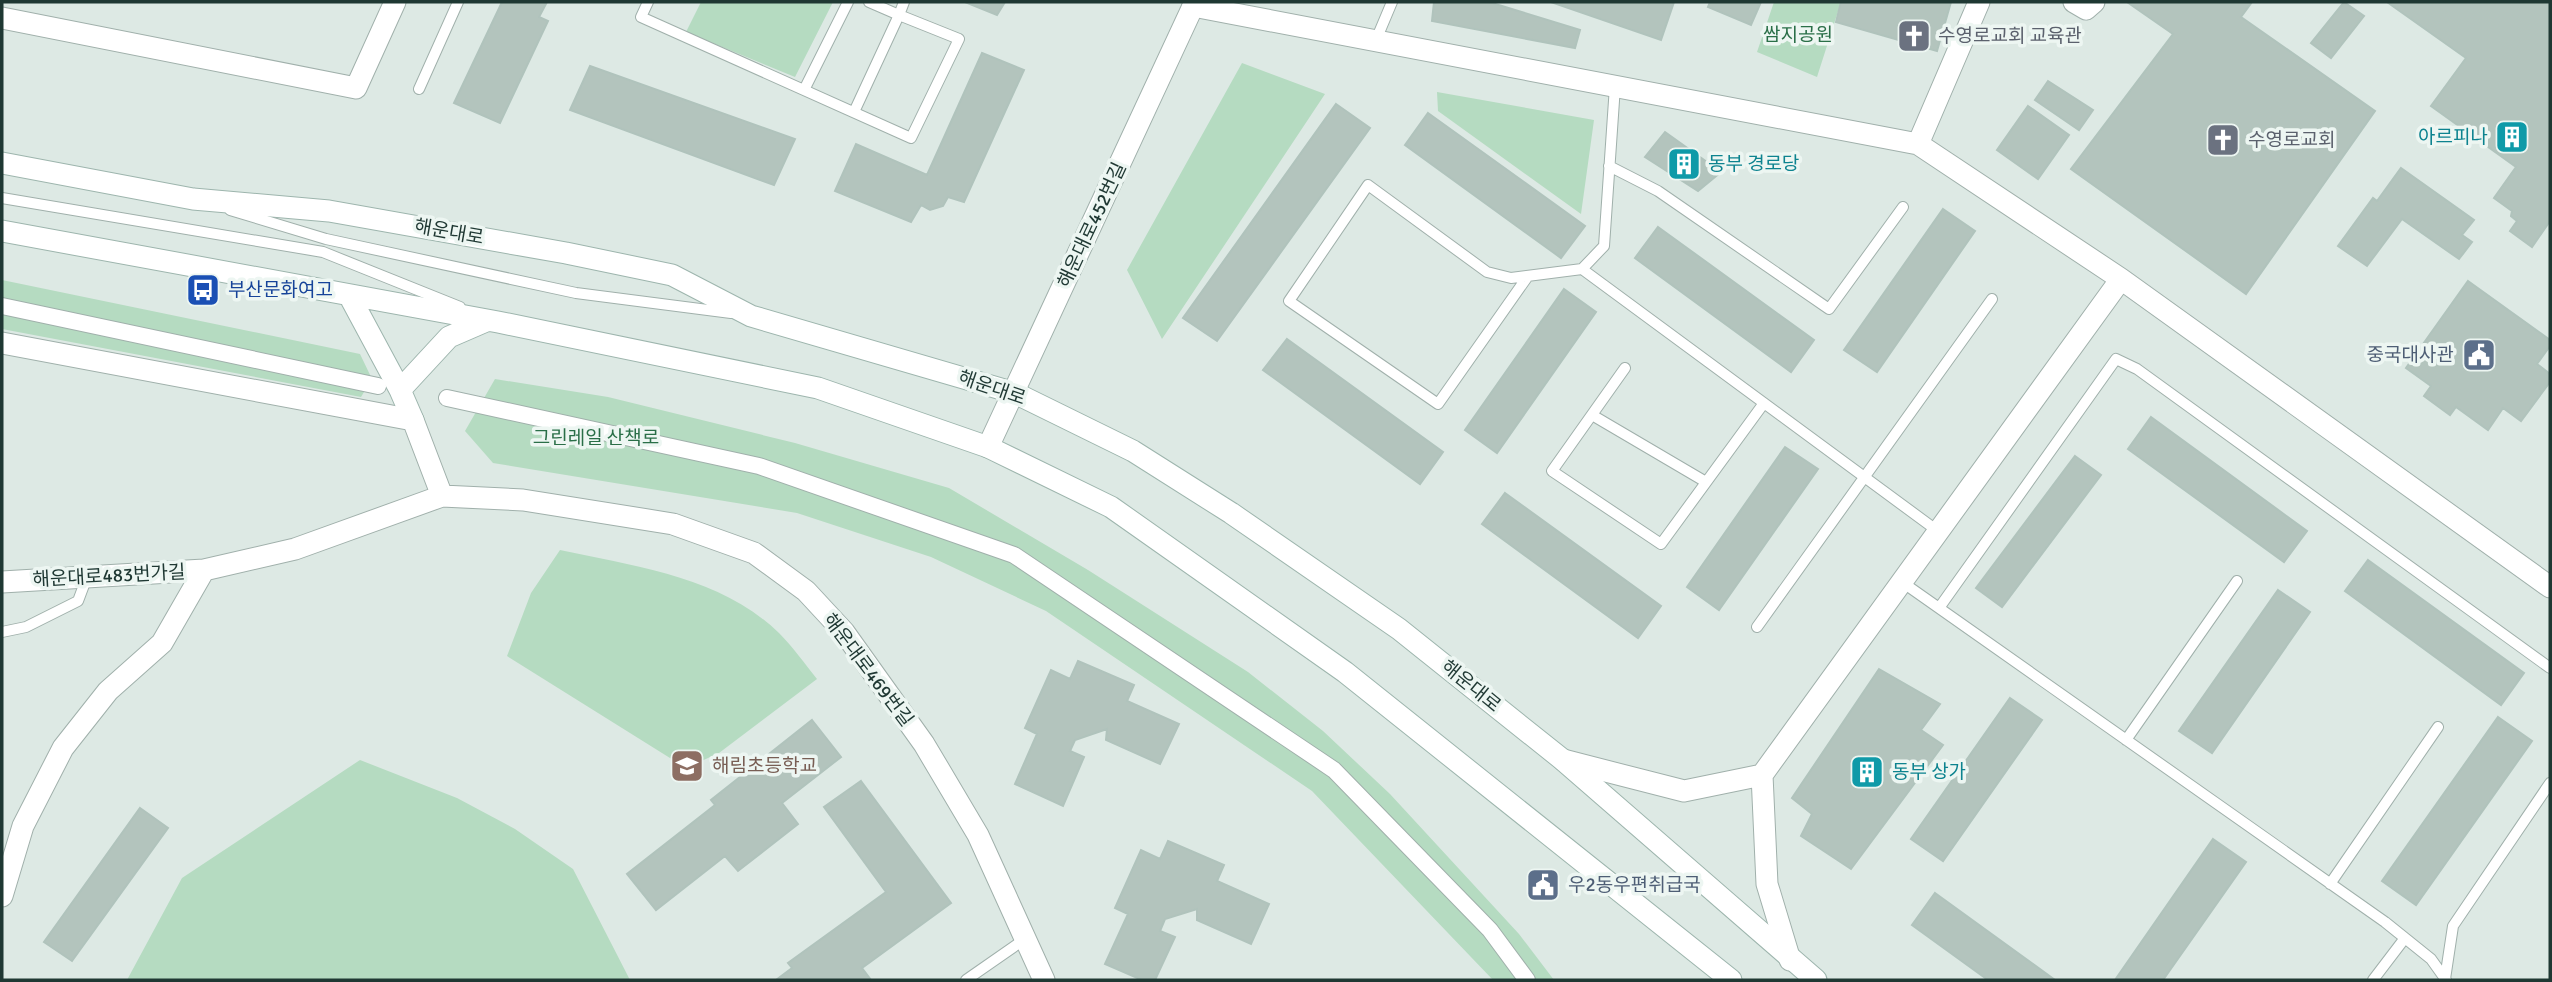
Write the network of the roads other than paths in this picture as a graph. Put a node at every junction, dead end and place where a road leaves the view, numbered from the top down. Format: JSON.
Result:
{"nodes":[{"id":1,"x":395,"y":2,"type":"edge"},
{"id":2,"x":458,"y":2,"type":"edge"},
{"id":3,"x":648,"y":2,"type":"edge"},
{"id":4,"x":848,"y":2,"type":"edge"},
{"id":5,"x":869,"y":2,"type":"edge"},
{"id":6,"x":904,"y":2,"type":"edge"},
{"id":7,"x":1392,"y":2,"type":"edge"},
{"id":8,"x":1979,"y":2,"type":"edge"},
{"id":9,"x":2074,"y":2,"type":"edge"},
{"id":10,"x":2094,"y":2,"type":"edge"},
{"id":11,"x":1194,"y":4,"type":"edge"},
{"id":12,"x":899,"y":15,"type":"junction"},
{"id":13,"x":2,"y":18,"type":"edge"},
{"id":14,"x":1376,"y":40,"type":"junction"},
{"id":15,"x":1615,"y":86,"type":"junction"},
{"id":16,"x":419,"y":89,"type":"dead end"},
{"id":17,"x":804,"y":90,"type":"junction"},
{"id":18,"x":854,"y":112,"type":"junction"},
{"id":19,"x":1918,"y":144,"type":"junction"},
{"id":20,"x":2,"y":163,"type":"edge"},
{"id":21,"x":1609,"y":166,"type":"junction"},
{"id":22,"x":2,"y":198,"type":"edge"},
{"id":23,"x":193,"y":199,"type":"junction"},
{"id":24,"x":1903,"y":207,"type":"dead end"},
{"id":25,"x":2,"y":231,"type":"edge"},
{"id":26,"x":1582,"y":269,"type":"junction"},
{"id":27,"x":1528,"y":276,"type":"dead end"},
{"id":28,"x":2122,"y":279,"type":"junction"},
{"id":29,"x":350,"y":297,"type":"junction"},
{"id":30,"x":1992,"y":299,"type":"dead end"},
{"id":31,"x":2,"y":306,"type":"edge"},
{"id":32,"x":751,"y":316,"type":"junction"},
{"id":33,"x":492,"y":322,"type":"junction"},
{"id":34,"x":2,"y":343,"type":"edge"},
{"id":35,"x":1625,"y":368,"type":"dead end"},
{"id":36,"x":378,"y":386,"type":"dead end"},
{"id":37,"x":401,"y":390,"type":"junction"},
{"id":38,"x":1015,"y":393,"type":"junction"},
{"id":39,"x":447,"y":398,"type":"dead end"},
{"id":40,"x":1764,"y":403,"type":"junction"},
{"id":41,"x":1592,"y":415,"type":"junction"},
{"id":42,"x":413,"y":420,"type":"junction"},
{"id":43,"x":988,"y":447,"type":"junction"},
{"id":44,"x":1864,"y":477,"type":"junction"},
{"id":45,"x":1706,"y":482,"type":"junction"},
{"id":46,"x":442,"y":496,"type":"junction"},
{"id":47,"x":1939,"y":532,"type":"junction"},
{"id":48,"x":204,"y":570,"type":"junction"},
{"id":49,"x":87,"y":577,"type":"junction"},
{"id":50,"x":2237,"y":581,"type":"dead end"},
{"id":51,"x":2,"y":582,"type":"edge"},
{"id":52,"x":1902,"y":582,"type":"junction"},
{"id":53,"x":2550,"y":587,"type":"edge"},
{"id":54,"x":1939,"y":608,"type":"junction"},
{"id":55,"x":1757,"y":627,"type":"dead end"},
{"id":56,"x":2,"y":632,"type":"edge"},
{"id":57,"x":2550,"y":668,"type":"edge"},
{"id":58,"x":2438,"y":727,"type":"dead end"},
{"id":59,"x":2126,"y":740,"type":"junction"},
{"id":60,"x":1563,"y":760,"type":"junction"},
{"id":61,"x":1762,"y":775,"type":"junction"},
{"id":62,"x":2550,"y":783,"type":"edge"},
{"id":63,"x":2330,"y":884,"type":"junction"},
{"id":64,"x":2,"y":895,"type":"edge"},
{"id":65,"x":1025,"y":939,"type":"junction"},
{"id":66,"x":2405,"y":939,"type":"junction"},
{"id":67,"x":1790,"y":960,"type":"junction"},
{"id":68,"x":966,"y":980,"type":"edge"},
{"id":69,"x":1044,"y":980,"type":"edge"},
{"id":70,"x":1527,"y":980,"type":"edge"},
{"id":71,"x":1731,"y":980,"type":"edge"},
{"id":72,"x":1816,"y":980,"type":"edge"},
{"id":73,"x":2373,"y":980,"type":"edge"},
{"id":74,"x":2445,"y":980,"type":"edge"}],
"edges":[{"from":1,"to":13,"type":"street"},
{"from":2,"to":16,"type":"lane"},
{"from":3,"to":17,"type":"lane"},
{"from":4,"to":17,"type":"lane"},
{"from":5,"to":12,"type":"lane"},
{"from":6,"to":12,"type":"lane"},
{"from":7,"to":14,"type":"lane"},
{"from":8,"to":19,"type":"street"},
{"from":9,"to":10,"type":"street"},
{"from":11,"to":14,"type":"street"},
{"from":11,"to":38,"type":"street","name":"해운대로452번길"},
{"from":12,"to":18,"type":"lane"},
{"from":12,"to":18,"type":"lane"},
{"from":14,"to":15,"type":"street"},
{"from":15,"to":19,"type":"street"},
{"from":15,"to":21,"type":"lane"},
{"from":17,"to":18,"type":"lane"},
{"from":19,"to":28,"type":"street"},
{"from":20,"to":23,"type":"street","name":"해운대로"},
{"from":21,"to":24,"type":"lane"},
{"from":21,"to":26,"type":"lane"},
{"from":22,"to":33,"type":"lane"},
{"from":23,"to":32,"type":"lane"},
{"from":23,"to":32,"type":"street","name":"해운대로"},
{"from":25,"to":29,"type":"street"},
{"from":26,"to":27,"type":"lane"},
{"from":26,"to":40,"type":"lane"},
{"from":28,"to":47,"type":"street"},
{"from":28,"to":53,"type":"street"},
{"from":29,"to":33,"type":"street"},
{"from":29,"to":37,"type":"street"},
{"from":30,"to":44,"type":"lane"},
{"from":31,"to":36,"type":"street"},
{"from":32,"to":38,"type":"street","name":"해운대로"},
{"from":33,"to":37,"type":"street"},
{"from":33,"to":43,"type":"street"},
{"from":34,"to":42,"type":"street"},
{"from":35,"to":41,"type":"lane"},
{"from":37,"to":42,"type":"street"},
{"from":38,"to":43,"type":"street","name":"해운대로452번길"},
{"from":38,"to":60,"type":"street","name":"해운대로"},
{"from":39,"to":70,"type":"street"},
{"from":40,"to":44,"type":"lane"},
{"from":40,"to":45,"type":"lane"},
{"from":41,"to":45,"type":"lane"},
{"from":41,"to":45,"type":"lane"},
{"from":42,"to":46,"type":"street"},
{"from":43,"to":71,"type":"street"},
{"from":44,"to":47,"type":"lane"},
{"from":44,"to":55,"type":"lane"},
{"from":46,"to":48,"type":"street"},
{"from":46,"to":65,"type":"street","name":"해운대로469번길"},
{"from":47,"to":52,"type":"street"},
{"from":48,"to":49,"type":"street","name":"해운대로483번가길"},
{"from":48,"to":64,"type":"street","name":"해운대로483번가길"},
{"from":49,"to":51,"type":"street","name":"해운대로483번가길"},
{"from":49,"to":56,"type":"lane"},
{"from":50,"to":59,"type":"lane"},
{"from":52,"to":54,"type":"lane"},
{"from":52,"to":61,"type":"street"},
{"from":54,"to":57,"type":"lane"},
{"from":54,"to":59,"type":"lane"},
{"from":58,"to":63,"type":"lane"},
{"from":59,"to":63,"type":"lane"},
{"from":60,"to":61,"type":"street"},
{"from":60,"to":67,"type":"street","name":"해운대로"},
{"from":61,"to":67,"type":"street"},
{"from":62,"to":74,"type":"lane"},
{"from":63,"to":66,"type":"lane"},
{"from":65,"to":68,"type":"lane"},
{"from":65,"to":69,"type":"street","name":"해운대로469번길"},
{"from":66,"to":73,"type":"lane"},
{"from":66,"to":74,"type":"lane"},
{"from":67,"to":72,"type":"street","name":"해운대로"}]}
